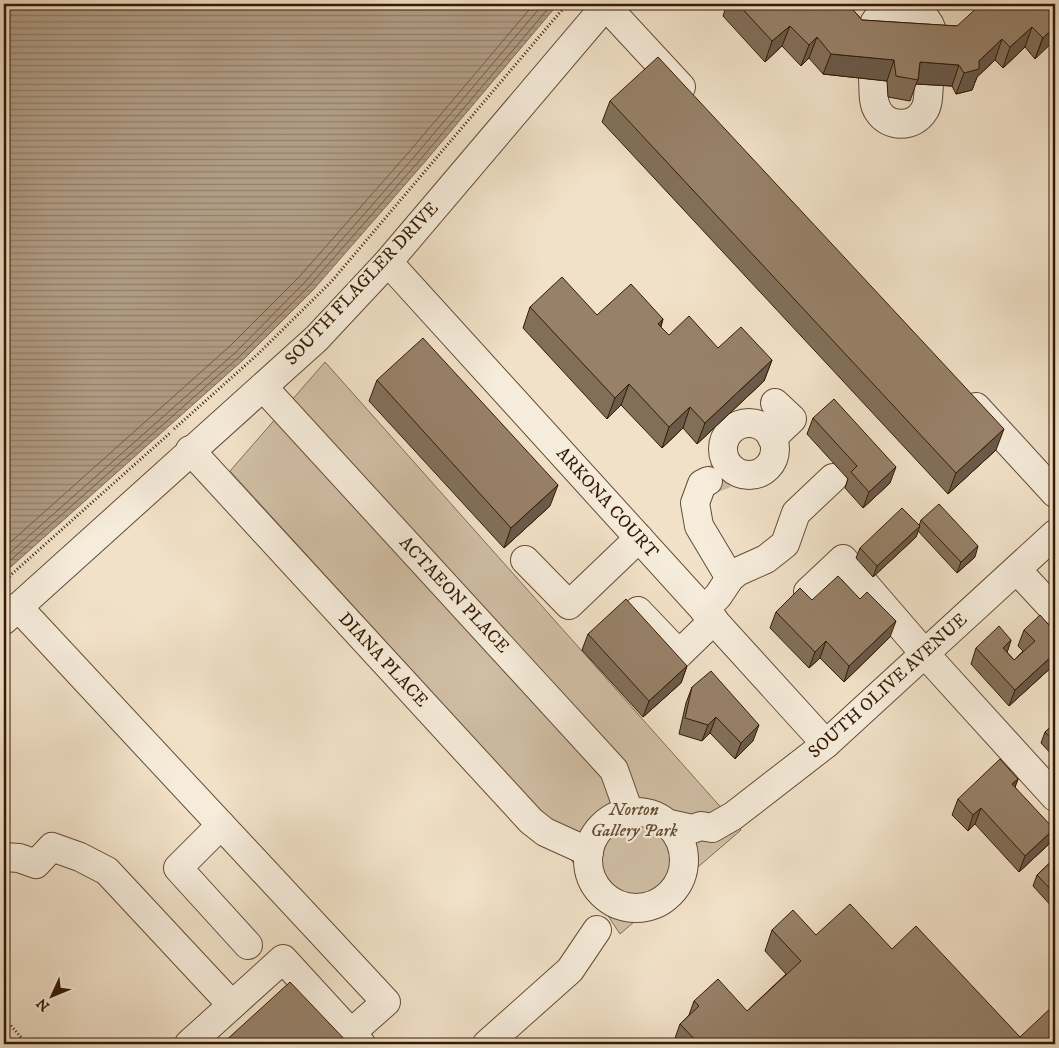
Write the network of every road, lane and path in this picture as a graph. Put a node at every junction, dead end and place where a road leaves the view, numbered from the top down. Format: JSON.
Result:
{"nodes":[{"id":1,"x":567,"y":4,"type":"edge"},
{"id":2,"x":900,"y":4,"type":"edge"},
{"id":3,"x":606,"y":5,"type":"edge"},
{"id":4,"x":870,"y":21,"type":"edge"},
{"id":5,"x":933,"y":46,"type":"edge"},
{"id":6,"x":873,"y":79,"type":"edge"},
{"id":7,"x":929,"y":84,"type":"edge"},
{"id":8,"x":698,"y":106,"type":"edge"},
{"id":9,"x":388,"y":262,"type":"junction"},
{"id":10,"x":263,"y":387,"type":"junction"},
{"id":11,"x":958,"y":388,"type":"edge"},
{"id":12,"x":775,"y":403,"type":"dead end"},
{"id":13,"x":772,"y":438,"type":"junction"},
{"id":14,"x":190,"y":450,"type":"junction"},
{"id":15,"x":723,"y":475,"type":"junction"},
{"id":16,"x":833,"y":478,"type":"dead end"},
{"id":17,"x":1055,"y":493,"type":"edge"},
{"id":18,"x":1055,"y":534,"type":"edge"},
{"id":19,"x":639,"y":538,"type":"junction"},
{"id":20,"x":525,"y":560,"type":"dead end"},
{"id":21,"x":1017,"y":570,"type":"junction"},
{"id":22,"x":730,"y":578,"type":"junction"},
{"id":23,"x":4,"y":581,"type":"edge"},
{"id":24,"x":808,"y":592,"type":"dead end"},
{"id":25,"x":638,"y":611,"type":"edge"},
{"id":26,"x":1055,"y":611,"type":"edge"},
{"id":27,"x":11,"y":614,"type":"edge"},
{"id":28,"x":709,"y":615,"type":"junction"},
{"id":29,"x":925,"y":654,"type":"junction"},
{"id":30,"x":826,"y":744,"type":"junction"},
{"id":31,"x":1055,"y":797,"type":"edge"},
{"id":32,"x":629,"y":812,"type":"junction"},
{"id":33,"x":665,"y":823,"type":"junction"},
{"id":34,"x":221,"y":825,"type":"junction"},
{"id":35,"x":712,"y":828,"type":"junction"},
{"id":36,"x":589,"y":852,"type":"junction"},
{"id":37,"x":4,"y":857,"type":"edge"},
{"id":38,"x":684,"y":864,"type":"junction"},
{"id":39,"x":593,"y":881,"type":"junction"},
{"id":40,"x":642,"y":908,"type":"junction"},
{"id":41,"x":597,"y":930,"type":"junction"},
{"id":42,"x":248,"y":945,"type":"dead end"},
{"id":43,"x":232,"y":1005,"type":"junction"},
{"id":44,"x":4,"y":1018,"type":"edge"},
{"id":45,"x":356,"y":1039,"type":"edge"},
{"id":46,"x":27,"y":1044,"type":"edge"},
{"id":47,"x":189,"y":1044,"type":"edge"},
{"id":48,"x":487,"y":1044,"type":"edge"}],
"edges":[{"from":1,"to":23,"type":"path"},
{"from":2,"to":4,"type":"street"},
{"from":2,"to":5,"type":"street"},
{"from":3,"to":8,"type":"street"},
{"from":3,"to":9,"type":"street","name":"SOUTH FLAGLER DRIVE"},
{"from":6,"to":7,"type":"street"},
{"from":9,"to":10,"type":"street","name":"SOUTH FLAGLER DRIVE"},
{"from":9,"to":19,"type":"street","name":"ARKONA COURT"},
{"from":10,"to":14,"type":"street","name":"SOUTH FLAGLER DRIVE"},
{"from":10,"to":32,"type":"street","name":"ACTAEON PLACE"},
{"from":11,"to":17,"type":"street"},
{"from":12,"to":13,"type":"street"},
{"from":13,"to":15,"type":"street"},
{"from":13,"to":15,"type":"street"},
{"from":14,"to":27,"type":"street","name":"SOUTH FLAGLER DRIVE"},
{"from":14,"to":36,"type":"street","name":"DIANA PLACE"},
{"from":15,"to":22,"type":"street"},
{"from":16,"to":22,"type":"street"},
{"from":18,"to":21,"type":"street","name":"SOUTH OLIVE AVENUE"},
{"from":19,"to":20,"type":"street"},
{"from":19,"to":28,"type":"street","name":"ARKONA COURT"},
{"from":21,"to":26,"type":"street"},
{"from":21,"to":29,"type":"street","name":"SOUTH OLIVE AVENUE"},
{"from":22,"to":28,"type":"street"},
{"from":24,"to":29,"type":"street"},
{"from":25,"to":28,"type":"street"},
{"from":27,"to":34,"type":"street"},
{"from":28,"to":30,"type":"street","name":"ARKONA COURT"},
{"from":29,"to":30,"type":"street","name":"SOUTH OLIVE AVENUE"},
{"from":29,"to":31,"type":"street"},
{"from":30,"to":35,"type":"street","name":"SOUTH OLIVE AVENUE"},
{"from":32,"to":33,"type":"street"},
{"from":32,"to":36,"type":"street"},
{"from":33,"to":35,"type":"street","name":"SOUTH OLIVE AVENUE"},
{"from":33,"to":38,"type":"street"},
{"from":34,"to":42,"type":"street"},
{"from":34,"to":45,"type":"street"},
{"from":35,"to":38,"type":"street","name":"SOUTH OLIVE AVENUE"},
{"from":36,"to":39,"type":"street"},
{"from":37,"to":43,"type":"street"},
{"from":38,"to":40,"type":"street"},
{"from":39,"to":40,"type":"street"},
{"from":39,"to":41,"type":"street"},
{"from":40,"to":41,"type":"street"},
{"from":41,"to":48,"type":"street"},
{"from":43,"to":45,"type":"street"},
{"from":43,"to":47,"type":"street"},
{"from":44,"to":46,"type":"path"}]}
